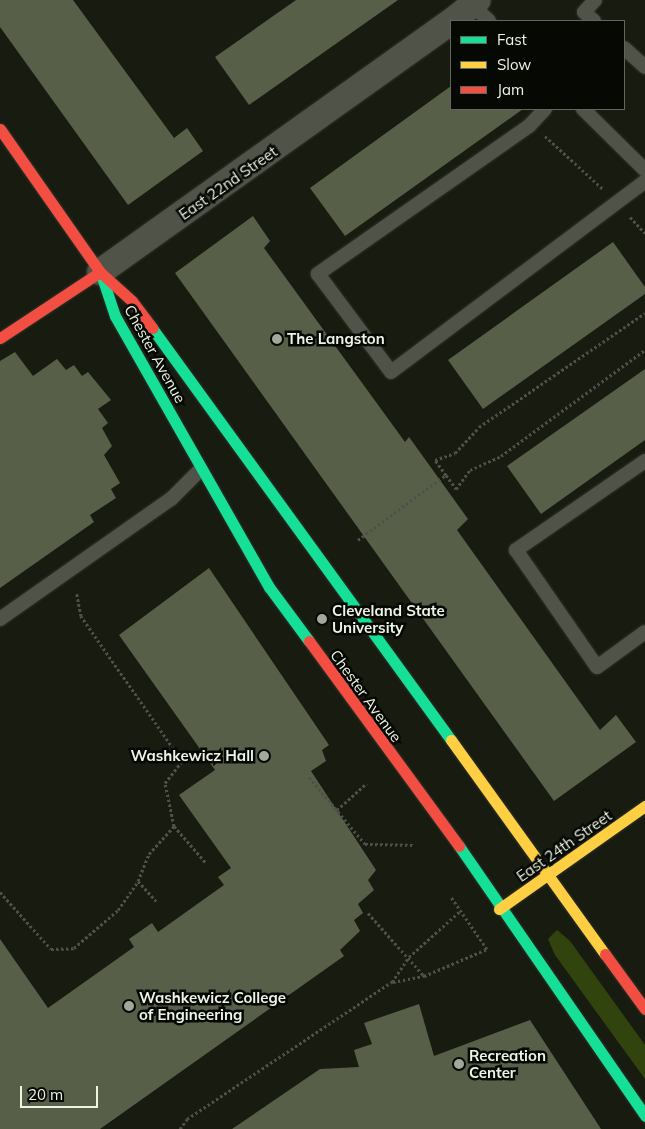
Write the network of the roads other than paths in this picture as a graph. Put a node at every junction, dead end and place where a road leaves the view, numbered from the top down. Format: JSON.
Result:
{"nodes":[{"id":1,"x":595,"y":0,"type":"edge"},
{"id":2,"x":480,"y":9,"type":"edge"},
{"id":3,"x":456,"y":20,"type":"edge"},
{"id":4,"x":593,"y":20,"type":"edge"},
{"id":5,"x":450,"y":23,"type":"edge"},
{"id":6,"x":625,"y":49,"type":"edge"},
{"id":7,"x":645,"y":68,"type":"edge"},
{"id":8,"x":544,"y":110,"type":"edge"},
{"id":9,"x":584,"y":110,"type":"edge"},
{"id":10,"x":0,"y":128,"type":"edge"},
{"id":11,"x":645,"y":170,"type":"edge"},
{"id":12,"x":645,"y":181,"type":"edge"},
{"id":13,"x":100,"y":272,"type":"junction"},
{"id":14,"x":0,"y":338,"type":"edge"},
{"id":15,"x":645,"y":461,"type":"edge"},
{"id":16,"x":201,"y":469,"type":"junction"},
{"id":17,"x":0,"y":619,"type":"edge"},
{"id":18,"x":645,"y":632,"type":"edge"},
{"id":19,"x":645,"y":806,"type":"edge"},
{"id":20,"x":546,"y":878,"type":"junction"},
{"id":21,"x":499,"y":909,"type":"junction"},
{"id":22,"x":645,"y":1009,"type":"edge"},
{"id":23,"x":645,"y":1116,"type":"edge"}],
"edges":[{"from":1,"to":4,"type":"lane"},
{"from":2,"to":3,"type":"street","name":"East 22nd Street"},
{"from":5,"to":13,"type":"street","name":"East 22nd Street"},
{"from":6,"to":7,"type":"lane"},
{"from":8,"to":12,"type":"lane"},
{"from":9,"to":11,"type":"lane"},
{"from":10,"to":13,"type":"main road","name":"Chester Avenue"},
{"from":13,"to":14,"type":"main road","name":"East 22nd Street"},
{"from":13,"to":16,"type":"main road","name":"Chester Avenue"},
{"from":13,"to":20,"type":"main road","name":"Chester Avenue"},
{"from":15,"to":18,"type":"lane"},
{"from":16,"to":17,"type":"lane"},
{"from":16,"to":21,"type":"main road","name":"Chester Avenue"},
{"from":19,"to":20,"type":"main road","name":"East 24th Street"},
{"from":20,"to":21,"type":"main road","name":"East 24th Street"},
{"from":20,"to":22,"type":"main road","name":"Chester Avenue"},
{"from":21,"to":23,"type":"main road","name":"Chester Avenue"}]}
